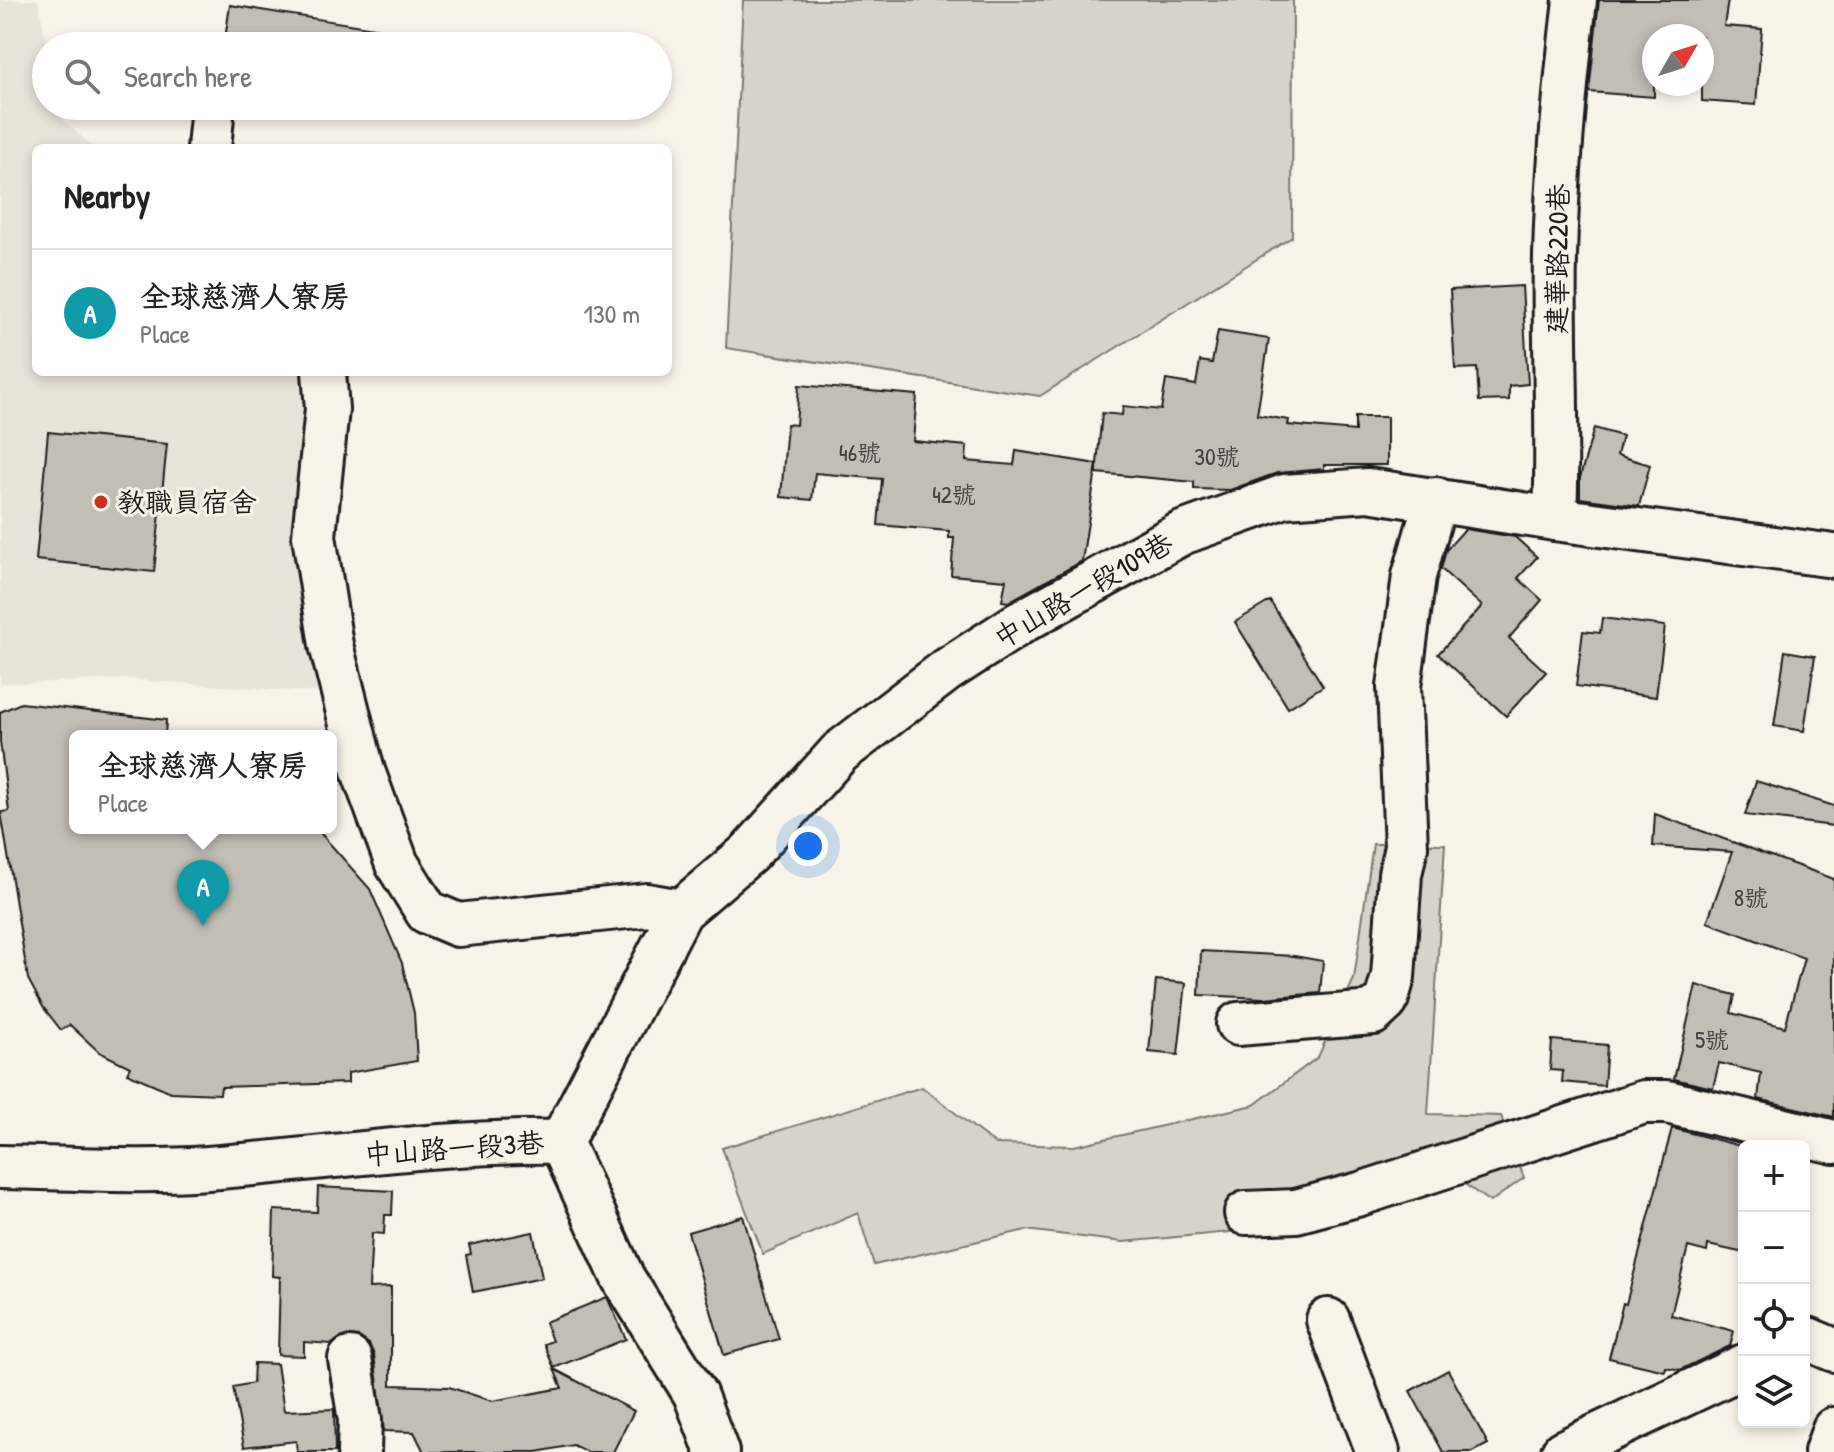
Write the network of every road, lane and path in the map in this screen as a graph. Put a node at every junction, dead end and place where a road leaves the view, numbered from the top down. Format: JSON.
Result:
{"nodes":[{"id":1,"x":1575,"y":0,"type":"edge"},
{"id":2,"x":212,"y":120,"type":"edge"},
{"id":3,"x":209,"y":144,"type":"edge"},
{"id":4,"x":324,"y":376,"type":"edge"},
{"id":5,"x":1436,"y":499,"type":"junction"},
{"id":6,"x":1555,"y":519,"type":"junction"},
{"id":7,"x":1834,"y":556,"type":"edge"},
{"id":8,"x":681,"y":911,"type":"junction"},
{"id":9,"x":1238,"y":1024,"type":"dead end"},
{"id":10,"x":561,"y":1142,"type":"junction"},
{"id":11,"x":1834,"y":1142,"type":"edge"},
{"id":12,"x":0,"y":1167,"type":"edge"},
{"id":13,"x":1246,"y":1213,"type":"dead end"},
{"id":14,"x":1328,"y":1320,"type":"dead end"},
{"id":15,"x":1810,"y":1340,"type":"edge"},
{"id":16,"x":1834,"y":1350,"type":"edge"},
{"id":17,"x":350,"y":1359,"type":"dead end"},
{"id":18,"x":1738,"y":1369,"type":"edge"},
{"id":19,"x":1834,"y":1429,"type":"edge"},
{"id":20,"x":713,"y":1451,"type":"edge"},
{"id":21,"x":359,"y":1452,"type":"edge"},
{"id":22,"x":1378,"y":1452,"type":"edge"},
{"id":23,"x":1563,"y":1452,"type":"edge"},
{"id":24,"x":1826,"y":1452,"type":"edge"}],
"edges":[{"from":1,"to":6,"type":"street","name":"建華路220巷"},
{"from":2,"to":3,"type":"street"},
{"from":4,"to":8,"type":"street"},
{"from":5,"to":6,"type":"street","name":"中山路一段109巷"},
{"from":5,"to":8,"type":"street","name":"中山路一段109巷"},
{"from":5,"to":9,"type":"street"},
{"from":6,"to":7,"type":"street","name":"中山路一段109巷"},
{"from":8,"to":10,"type":"street","name":"中山路一段109巷"},
{"from":10,"to":12,"type":"street","name":"中山路一段3巷"},
{"from":10,"to":20,"type":"street","name":"中山路一段3巷"},
{"from":11,"to":13,"type":"street"},
{"from":14,"to":22,"type":"street"},
{"from":15,"to":16,"type":"street"},
{"from":17,"to":21,"type":"street"},
{"from":18,"to":23,"type":"street"},
{"from":19,"to":24,"type":"street"}]}
